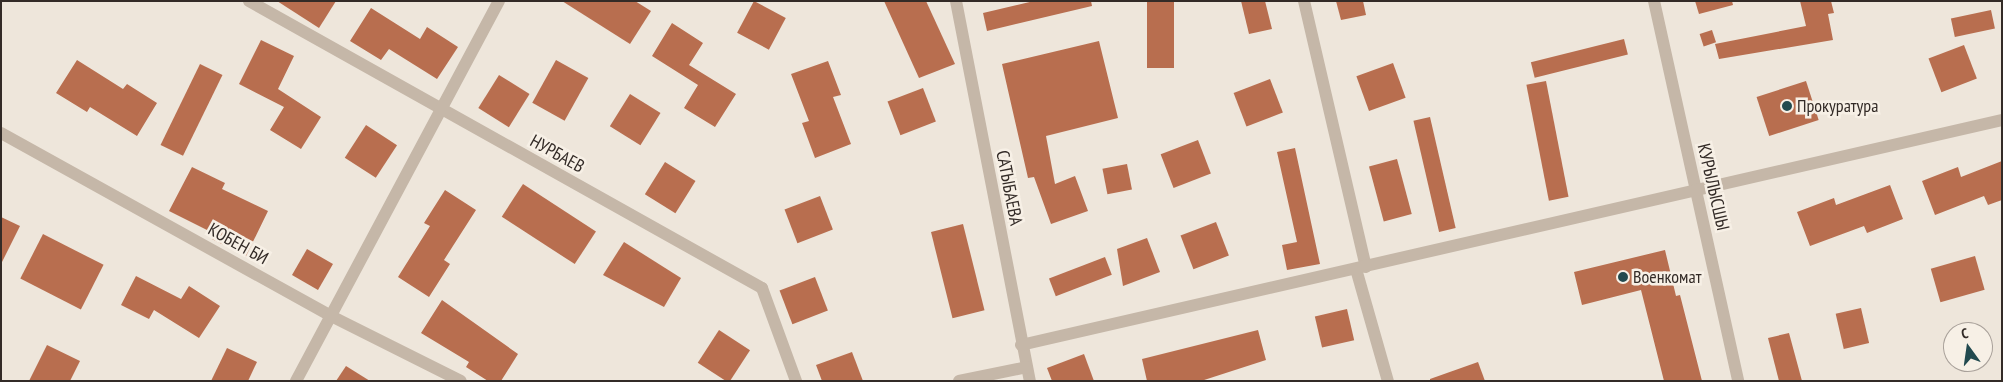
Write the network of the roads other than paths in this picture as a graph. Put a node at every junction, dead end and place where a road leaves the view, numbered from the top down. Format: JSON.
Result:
{"nodes":[{"id":1,"x":249,"y":1,"type":"edge"},
{"id":2,"x":499,"y":1,"type":"edge"},
{"id":3,"x":956,"y":1,"type":"edge"},
{"id":4,"x":1304,"y":1,"type":"edge"},
{"id":5,"x":1654,"y":1,"type":"edge"},
{"id":6,"x":443,"y":111,"type":"junction"},
{"id":7,"x":2002,"y":120,"type":"edge"},
{"id":8,"x":1,"y":133,"type":"edge"},
{"id":9,"x":1696,"y":191,"type":"junction"},
{"id":10,"x":1361,"y":268,"type":"junction"},
{"id":11,"x":331,"y":316,"type":"junction"},
{"id":12,"x":1022,"y":345,"type":"junction"},
{"id":13,"x":1026,"y":367,"type":"junction"},
{"id":14,"x":296,"y":381,"type":"edge"},
{"id":15,"x":461,"y":381,"type":"edge"},
{"id":16,"x":796,"y":381,"type":"edge"},
{"id":17,"x":959,"y":381,"type":"edge"},
{"id":18,"x":1030,"y":381,"type":"edge"},
{"id":19,"x":1388,"y":381,"type":"edge"},
{"id":20,"x":1738,"y":381,"type":"edge"}],
"edges":[{"from":1,"to":6,"type":"street","name":"НУРБАЕВ"},
{"from":2,"to":6,"type":"street"},
{"from":3,"to":12,"type":"street","name":"САТЫБАЕВА"},
{"from":4,"to":10,"type":"street"},
{"from":5,"to":9,"type":"street","name":"КУРЫЛЫСШЫ"},
{"from":6,"to":11,"type":"street"},
{"from":6,"to":16,"type":"street","name":"НУРБАЕВ"},
{"from":7,"to":9,"type":"street"},
{"from":8,"to":11,"type":"street","name":"КОБЕН БИ"},
{"from":9,"to":10,"type":"street"},
{"from":9,"to":20,"type":"street","name":"КУРЫЛЫСШЫ"},
{"from":10,"to":12,"type":"street"},
{"from":10,"to":19,"type":"street"},
{"from":11,"to":14,"type":"street"},
{"from":11,"to":15,"type":"street","name":"КОБЕН БИ"},
{"from":12,"to":13,"type":"street","name":"САТЫБАЕВА"},
{"from":13,"to":17,"type":"street"},
{"from":13,"to":18,"type":"street","name":"САТЫБАЕВА"}]}
